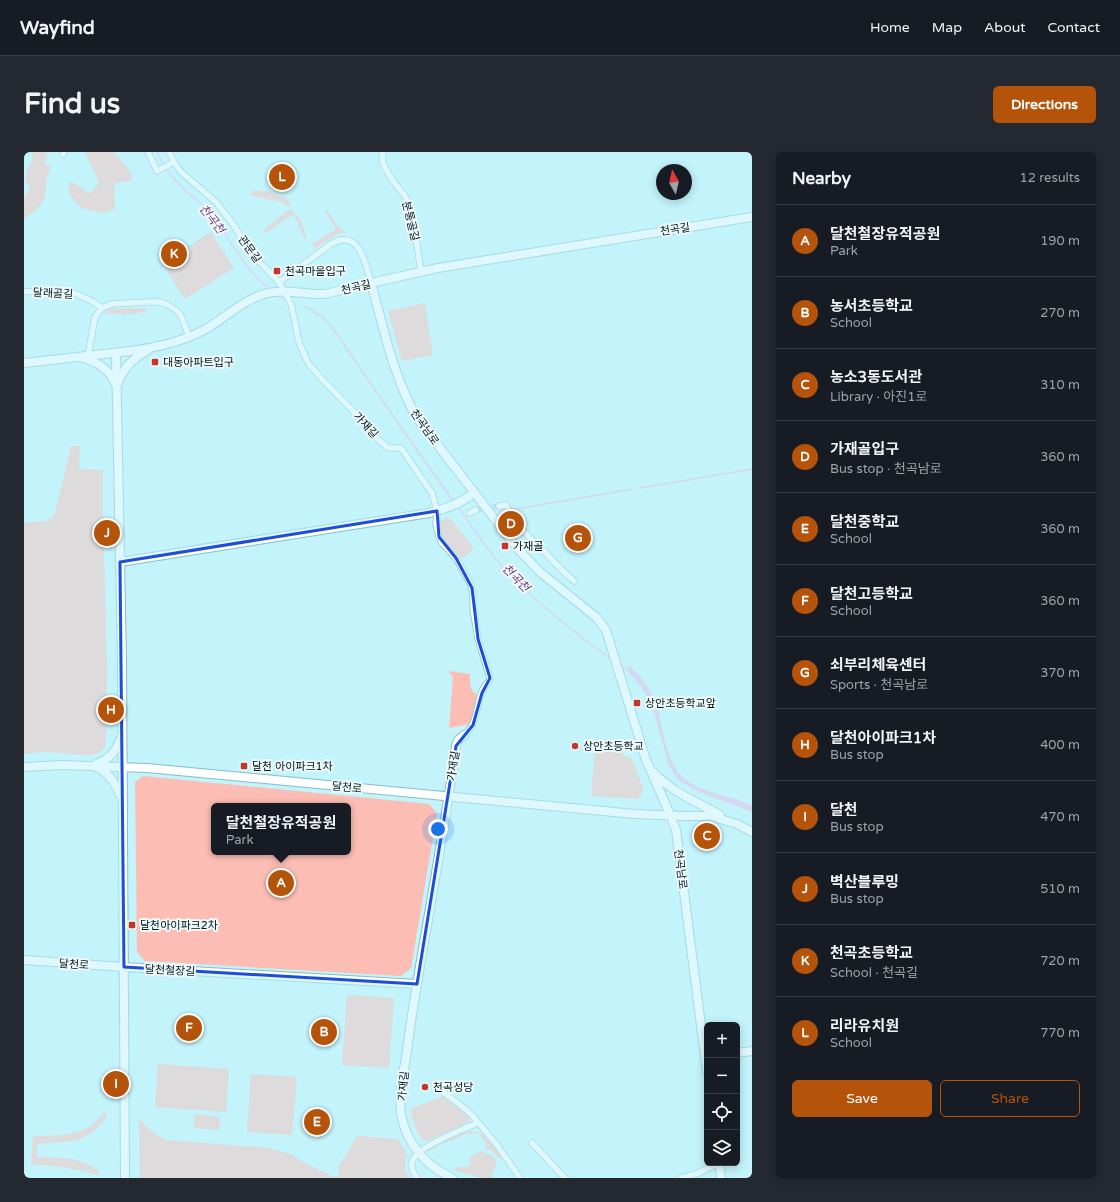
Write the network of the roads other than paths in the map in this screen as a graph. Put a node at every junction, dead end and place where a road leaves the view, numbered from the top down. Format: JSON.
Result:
{"nodes":[{"id":1,"x":148,"y":152,"type":"edge"},
{"id":2,"x":169,"y":152,"type":"edge"},
{"id":3,"x":383,"y":152,"type":"edge"},
{"id":4,"x":173,"y":163,"type":"junction"},
{"id":5,"x":752,"y":217,"type":"edge"},
{"id":6,"x":421,"y":272,"type":"junction"},
{"id":7,"x":279,"y":282,"type":"junction"},
{"id":8,"x":371,"y":283,"type":"junction"},
{"id":9,"x":285,"y":291,"type":"junction"},
{"id":10,"x":24,"y":292,"type":"edge"},
{"id":11,"x":102,"y":308,"type":"junction"},
{"id":12,"x":189,"y":336,"type":"junction"},
{"id":13,"x":155,"y":347,"type":"junction"},
{"id":14,"x":116,"y":353,"type":"junction"},
{"id":15,"x":88,"y":356,"type":"junction"},
{"id":16,"x":76,"y":357,"type":"junction"},
{"id":17,"x":24,"y":363,"type":"edge"},
{"id":18,"x":117,"y":388,"type":"junction"},
{"id":19,"x":474,"y":493,"type":"junction"},
{"id":20,"x":499,"y":506,"type":"dead end"},
{"id":21,"x":476,"y":510,"type":"tunnel mouth"},
{"id":22,"x":437,"y":511,"type":"junction"},
{"id":23,"x":470,"y":513,"type":"dead end"},
{"id":24,"x":120,"y":562,"type":"junction"},
{"id":25,"x":574,"y":581,"type":"dead end"},
{"id":26,"x":122,"y":732,"type":"junction"},
{"id":27,"x":464,"y":735,"type":"joint"},
{"id":28,"x":91,"y":766,"type":"junction"},
{"id":29,"x":122,"y":766,"type":"junction"},
{"id":30,"x":24,"y":767,"type":"edge"},
{"id":31,"x":649,"y":767,"type":"junction"},
{"id":32,"x":449,"y":797,"type":"junction"},
{"id":33,"x":122,"y":803,"type":"junction"},
{"id":34,"x":671,"y":816,"type":"junction"},
{"id":35,"x":731,"y":822,"type":"junction"},
{"id":36,"x":752,"y":832,"type":"edge"},
{"id":37,"x":24,"y":960,"type":"edge"},
{"id":38,"x":124,"y":967,"type":"junction"},
{"id":39,"x":417,"y":984,"type":"junction"},
{"id":40,"x":704,"y":1042,"type":"edge"},
{"id":41,"x":752,"y":1051,"type":"edge"},
{"id":42,"x":740,"y":1053,"type":"edge"},
{"id":43,"x":443,"y":1092,"type":"dead end"},
{"id":44,"x":477,"y":1123,"type":"junction"},
{"id":45,"x":532,"y":1143,"type":"dead end"},
{"id":46,"x":418,"y":1153,"type":"junction"},
{"id":47,"x":713,"y":1166,"type":"edge"},
{"id":48,"x":719,"y":1166,"type":"edge"},
{"id":49,"x":124,"y":1178,"type":"edge"},
{"id":50,"x":417,"y":1178,"type":"edge"},
{"id":51,"x":452,"y":1178,"type":"edge"},
{"id":52,"x":520,"y":1178,"type":"edge"},
{"id":53,"x":565,"y":1178,"type":"edge"},
{"id":54,"x":681,"y":1178,"type":"edge"},
{"id":55,"x":720,"y":1178,"type":"edge"}],
"edges":[{"from":1,"to":4,"type":"street"},
{"from":2,"to":4,"type":"street","name":"관문길"},
{"from":3,"to":6,"type":"street","name":"분통골길"},
{"from":4,"to":7,"type":"street","name":"관문길"},
{"from":5,"to":6,"type":"street","name":"천곡길"},
{"from":6,"to":8,"type":"street","name":"천곡길"},
{"from":7,"to":8,"type":"street","name":"천곡남로"},
{"from":7,"to":9,"type":"street","name":"관문길"},
{"from":8,"to":9,"type":"street","name":"천곡길"},
{"from":8,"to":19,"type":"street","name":"천곡남로"},
{"from":9,"to":12,"type":"street","name":"천곡길"},
{"from":9,"to":22,"type":"street","name":"가재길"},
{"from":10,"to":11,"type":"street","name":"달래골길"},
{"from":11,"to":12,"type":"street"},
{"from":11,"to":15,"type":"street"},
{"from":12,"to":13,"type":"street","name":"천곡길"},
{"from":13,"to":14,"type":"street"},
{"from":13,"to":18,"type":"street"},
{"from":14,"to":15,"type":"street"},
{"from":14,"to":18,"type":"street"},
{"from":15,"to":16,"type":"street"},
{"from":16,"to":17,"type":"street"},
{"from":16,"to":18,"type":"street"},
{"from":18,"to":24,"type":"street"},
{"from":19,"to":22,"type":"street"},
{"from":19,"to":31,"type":"street","name":"천곡남로"},
{"from":20,"to":25,"type":"street"},
{"from":21,"to":23,"type":"street"},
{"from":22,"to":24,"type":"street"},
{"from":22,"to":27,"type":"street","name":"가재길"},
{"from":24,"to":26,"type":"street"},
{"from":26,"to":28,"type":"street"},
{"from":26,"to":29,"type":"street"},
{"from":27,"to":32,"type":"street","name":"가재길"},
{"from":28,"to":29,"type":"street","name":"달천로"},
{"from":28,"to":30,"type":"street","name":"달천로"},
{"from":28,"to":33,"type":"street"},
{"from":29,"to":32,"type":"street","name":"달천로"},
{"from":29,"to":33,"type":"street"},
{"from":31,"to":34,"type":"street","name":"천곡남로"},
{"from":31,"to":35,"type":"street"},
{"from":32,"to":34,"type":"street","name":"달천로"},
{"from":32,"to":39,"type":"street","name":"가재길"},
{"from":33,"to":38,"type":"street"},
{"from":34,"to":35,"type":"street","name":"달천로"},
{"from":34,"to":40,"type":"street","name":"천곡남로"},
{"from":35,"to":36,"type":"street"},
{"from":37,"to":38,"type":"street","name":"달천로"},
{"from":38,"to":39,"type":"street","name":"달천철장길"},
{"from":38,"to":49,"type":"street"},
{"from":39,"to":46,"type":"street","name":"가재길"},
{"from":41,"to":42,"type":"street"},
{"from":43,"to":44,"type":"street"},
{"from":44,"to":46,"type":"street"},
{"from":44,"to":52,"type":"street"},
{"from":45,"to":53,"type":"street"},
{"from":46,"to":50,"type":"street"},
{"from":46,"to":51,"type":"street","name":"가재길"},
{"from":47,"to":54,"type":"street"},
{"from":48,"to":55,"type":"street"}]}
